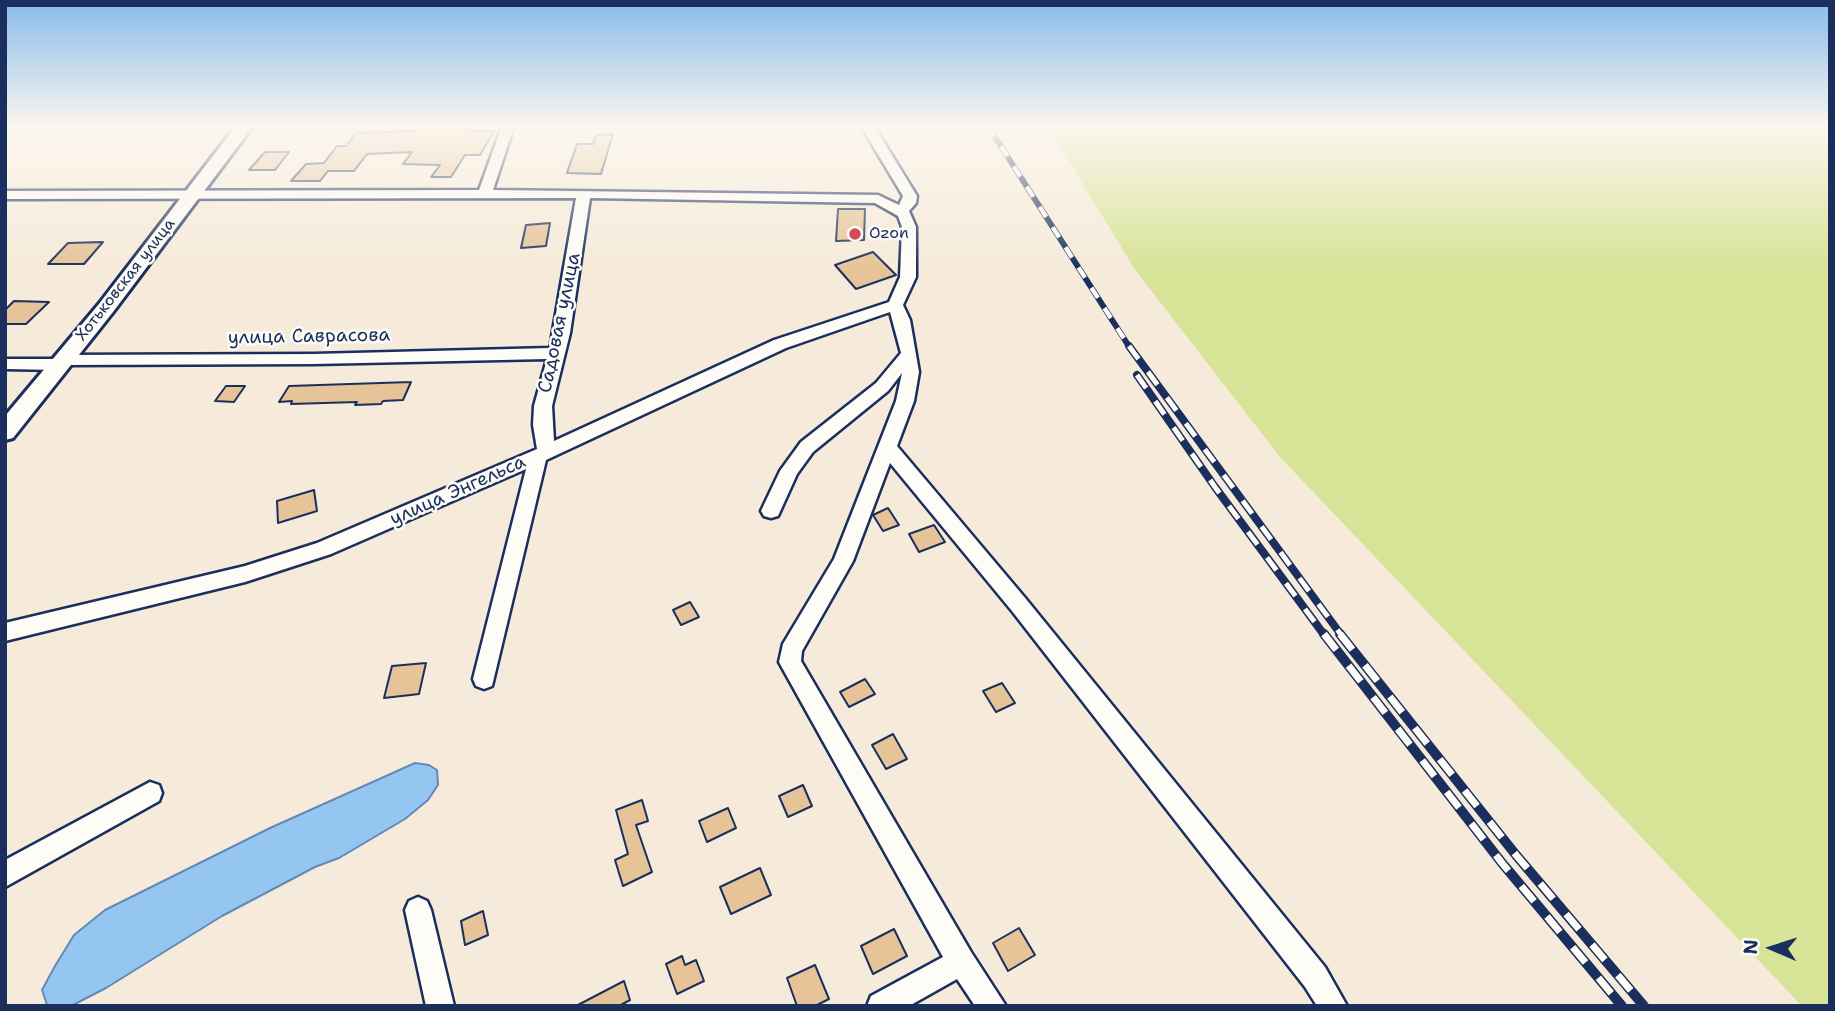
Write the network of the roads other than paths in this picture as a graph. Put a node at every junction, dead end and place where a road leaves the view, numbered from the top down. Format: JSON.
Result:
{"nodes":[{"id":1,"x":209,"y":173,"type":"edge"},
{"id":2,"x":492,"y":173,"type":"edge"},
{"id":3,"x":896,"y":173,"type":"edge"},
{"id":4,"x":584,"y":194,"type":"junction"},
{"id":5,"x":5,"y":195,"type":"edge"},
{"id":6,"x":484,"y":195,"type":"junction"},
{"id":7,"x":192,"y":196,"type":"junction"},
{"id":8,"x":901,"y":211,"type":"junction"},
{"id":9,"x":895,"y":305,"type":"junction"},
{"id":10,"x":557,"y":353,"type":"junction"},
{"id":11,"x":909,"y":354,"type":"junction"},
{"id":12,"x":61,"y":363,"type":"junction"},
{"id":13,"x":5,"y":364,"type":"edge"},
{"id":14,"x":5,"y":432,"type":"edge"},
{"id":15,"x":887,"y":447,"type":"junction"},
{"id":16,"x":543,"y":454,"type":"junction"},
{"id":17,"x":771,"y":511,"type":"dead end"},
{"id":18,"x":5,"y":632,"type":"edge"},
{"id":19,"x":484,"y":679,"type":"dead end"},
{"id":20,"x":149,"y":793,"type":"dead end"},
{"id":21,"x":5,"y":874,"type":"edge"},
{"id":22,"x":418,"y":910,"type":"dead end"},
{"id":23,"x":961,"y":962,"type":"junction"},
{"id":24,"x":440,"y":1006,"type":"edge"},
{"id":25,"x":881,"y":1006,"type":"edge"},
{"id":26,"x":992,"y":1006,"type":"edge"},
{"id":27,"x":1333,"y":1006,"type":"edge"}],
"edges":[{"from":1,"to":7,"type":"main road","name":"Хотьковская улица"},
{"from":2,"to":6,"type":"street"},
{"from":3,"to":8,"type":"street"},
{"from":4,"to":6,"type":"street"},
{"from":4,"to":8,"type":"street"},
{"from":4,"to":10,"type":"street","name":"Садовая улица"},
{"from":5,"to":7,"type":"street"},
{"from":6,"to":7,"type":"street"},
{"from":7,"to":12,"type":"main road","name":"Хотьковская улица"},
{"from":8,"to":9,"type":"street"},
{"from":9,"to":11,"type":"street"},
{"from":9,"to":16,"type":"street","name":"улица Энгельса"},
{"from":10,"to":12,"type":"street","name":"улица Саврасова"},
{"from":10,"to":16,"type":"street","name":"Садовая улица"},
{"from":11,"to":15,"type":"street"},
{"from":11,"to":17,"type":"street"},
{"from":12,"to":13,"type":"street","name":"улица Саврасова"},
{"from":12,"to":14,"type":"main road","name":"Хотьковская улица"},
{"from":15,"to":23,"type":"street"},
{"from":15,"to":27,"type":"street"},
{"from":16,"to":18,"type":"street","name":"улица Энгельса"},
{"from":16,"to":19,"type":"street","name":"Садовая улица"},
{"from":20,"to":21,"type":"street"},
{"from":22,"to":24,"type":"street"},
{"from":23,"to":25,"type":"street"},
{"from":23,"to":26,"type":"street"}]}
